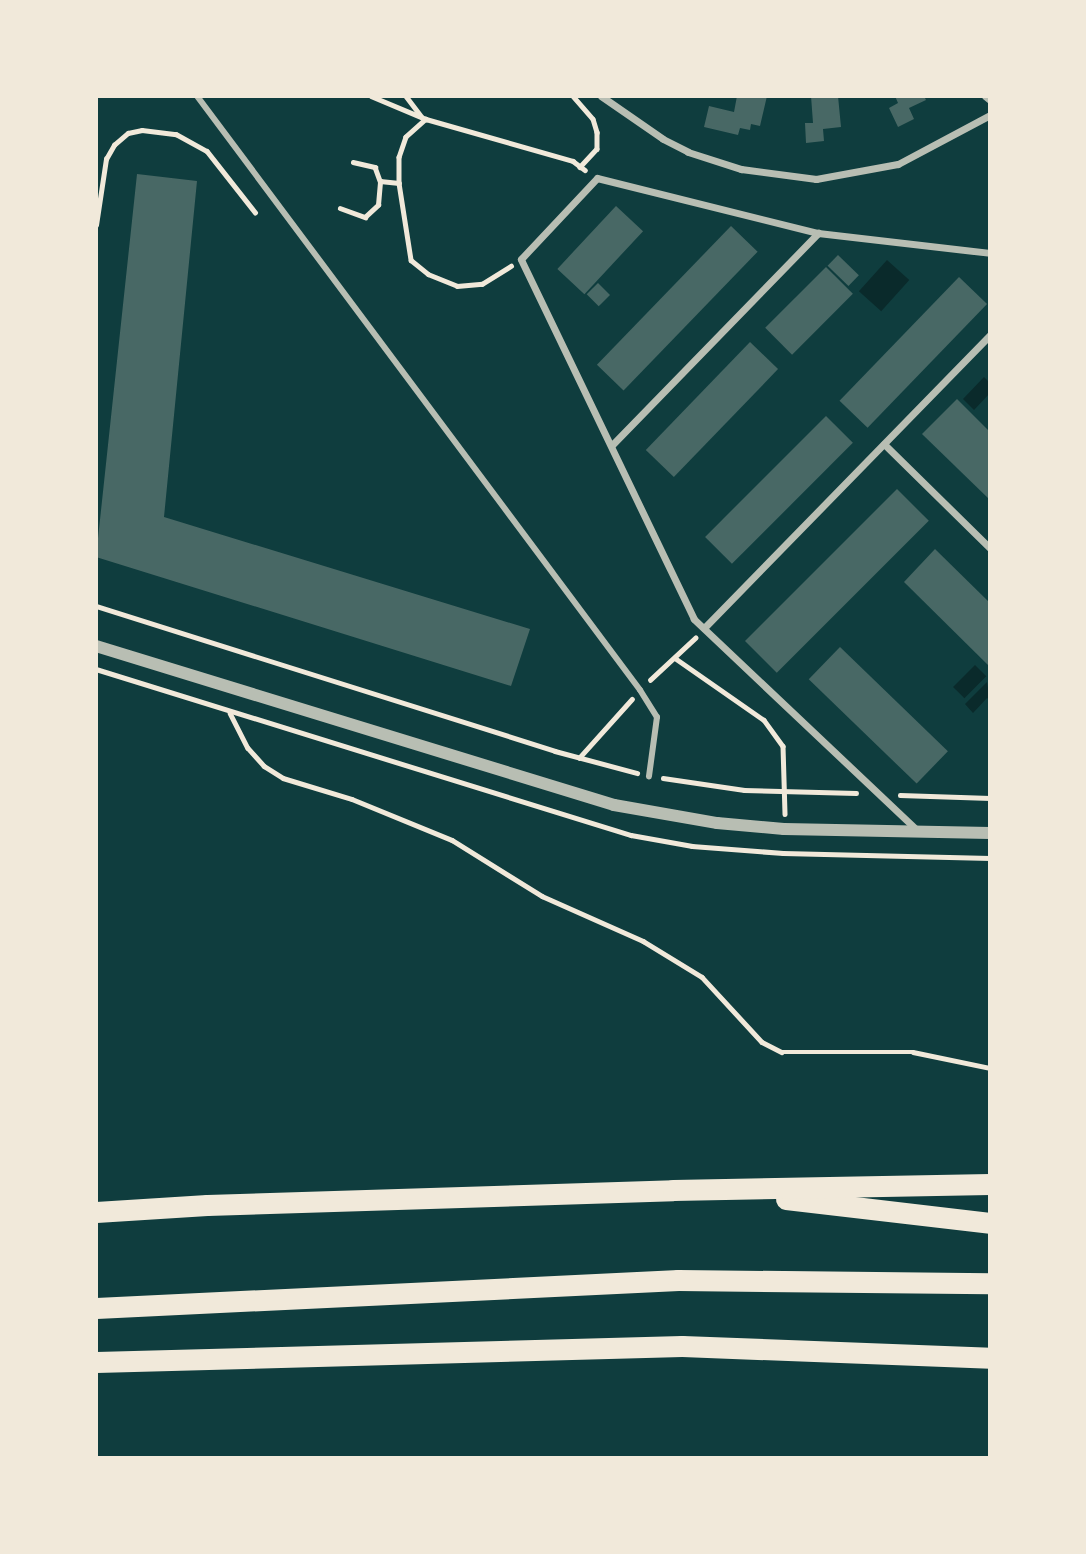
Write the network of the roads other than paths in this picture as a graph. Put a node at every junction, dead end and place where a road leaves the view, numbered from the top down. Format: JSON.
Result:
{"nodes":[{"id":1,"x":197,"y":96,"type":"edge"},
{"id":2,"x":601,"y":96,"type":"edge"},
{"id":3,"x":985,"y":96,"type":"edge"},
{"id":4,"x":990,"y":100,"type":"edge"},
{"id":5,"x":990,"y":115,"type":"edge"},
{"id":6,"x":818,"y":233,"type":"junction"},
{"id":7,"x":990,"y":253,"type":"edge"},
{"id":8,"x":990,"y":335,"type":"edge"},
{"id":9,"x":884,"y":444,"type":"junction"},
{"id":10,"x":612,"y":445,"type":"junction"},
{"id":11,"x":990,"y":548,"type":"edge"},
{"id":12,"x":704,"y":628,"type":"junction"},
{"id":13,"x":96,"y":646,"type":"edge"},
{"id":14,"x":649,"y":776,"type":"road end"},
{"id":15,"x":920,"y":832,"type":"junction"},
{"id":16,"x":990,"y":833,"type":"edge"},
{"id":17,"x":990,"y":1184,"type":"edge"},
{"id":18,"x":673,"y":1190,"type":"junction"},
{"id":19,"x":96,"y":1212,"type":"edge"},
{"id":20,"x":990,"y":1223,"type":"edge"},
{"id":21,"x":990,"y":1283,"type":"edge"},
{"id":22,"x":96,"y":1308,"type":"edge"},
{"id":23,"x":990,"y":1358,"type":"edge"},
{"id":24,"x":96,"y":1362,"type":"edge"}],
"edges":[{"from":1,"to":14,"type":"street"},
{"from":2,"to":5,"type":"street"},
{"from":3,"to":4,"type":"street"},
{"from":6,"to":7,"type":"street"},
{"from":6,"to":10,"type":"street"},
{"from":6,"to":10,"type":"street"},
{"from":8,"to":9,"type":"street"},
{"from":9,"to":11,"type":"street"},
{"from":9,"to":12,"type":"street"},
{"from":10,"to":12,"type":"street"},
{"from":12,"to":15,"type":"street"},
{"from":13,"to":15,"type":"street"},
{"from":15,"to":16,"type":"street"},
{"from":17,"to":18,"type":"highway"},
{"from":18,"to":19,"type":"highway"},
{"from":18,"to":20,"type":"highway"},
{"from":21,"to":22,"type":"highway"},
{"from":23,"to":24,"type":"highway"}]}
